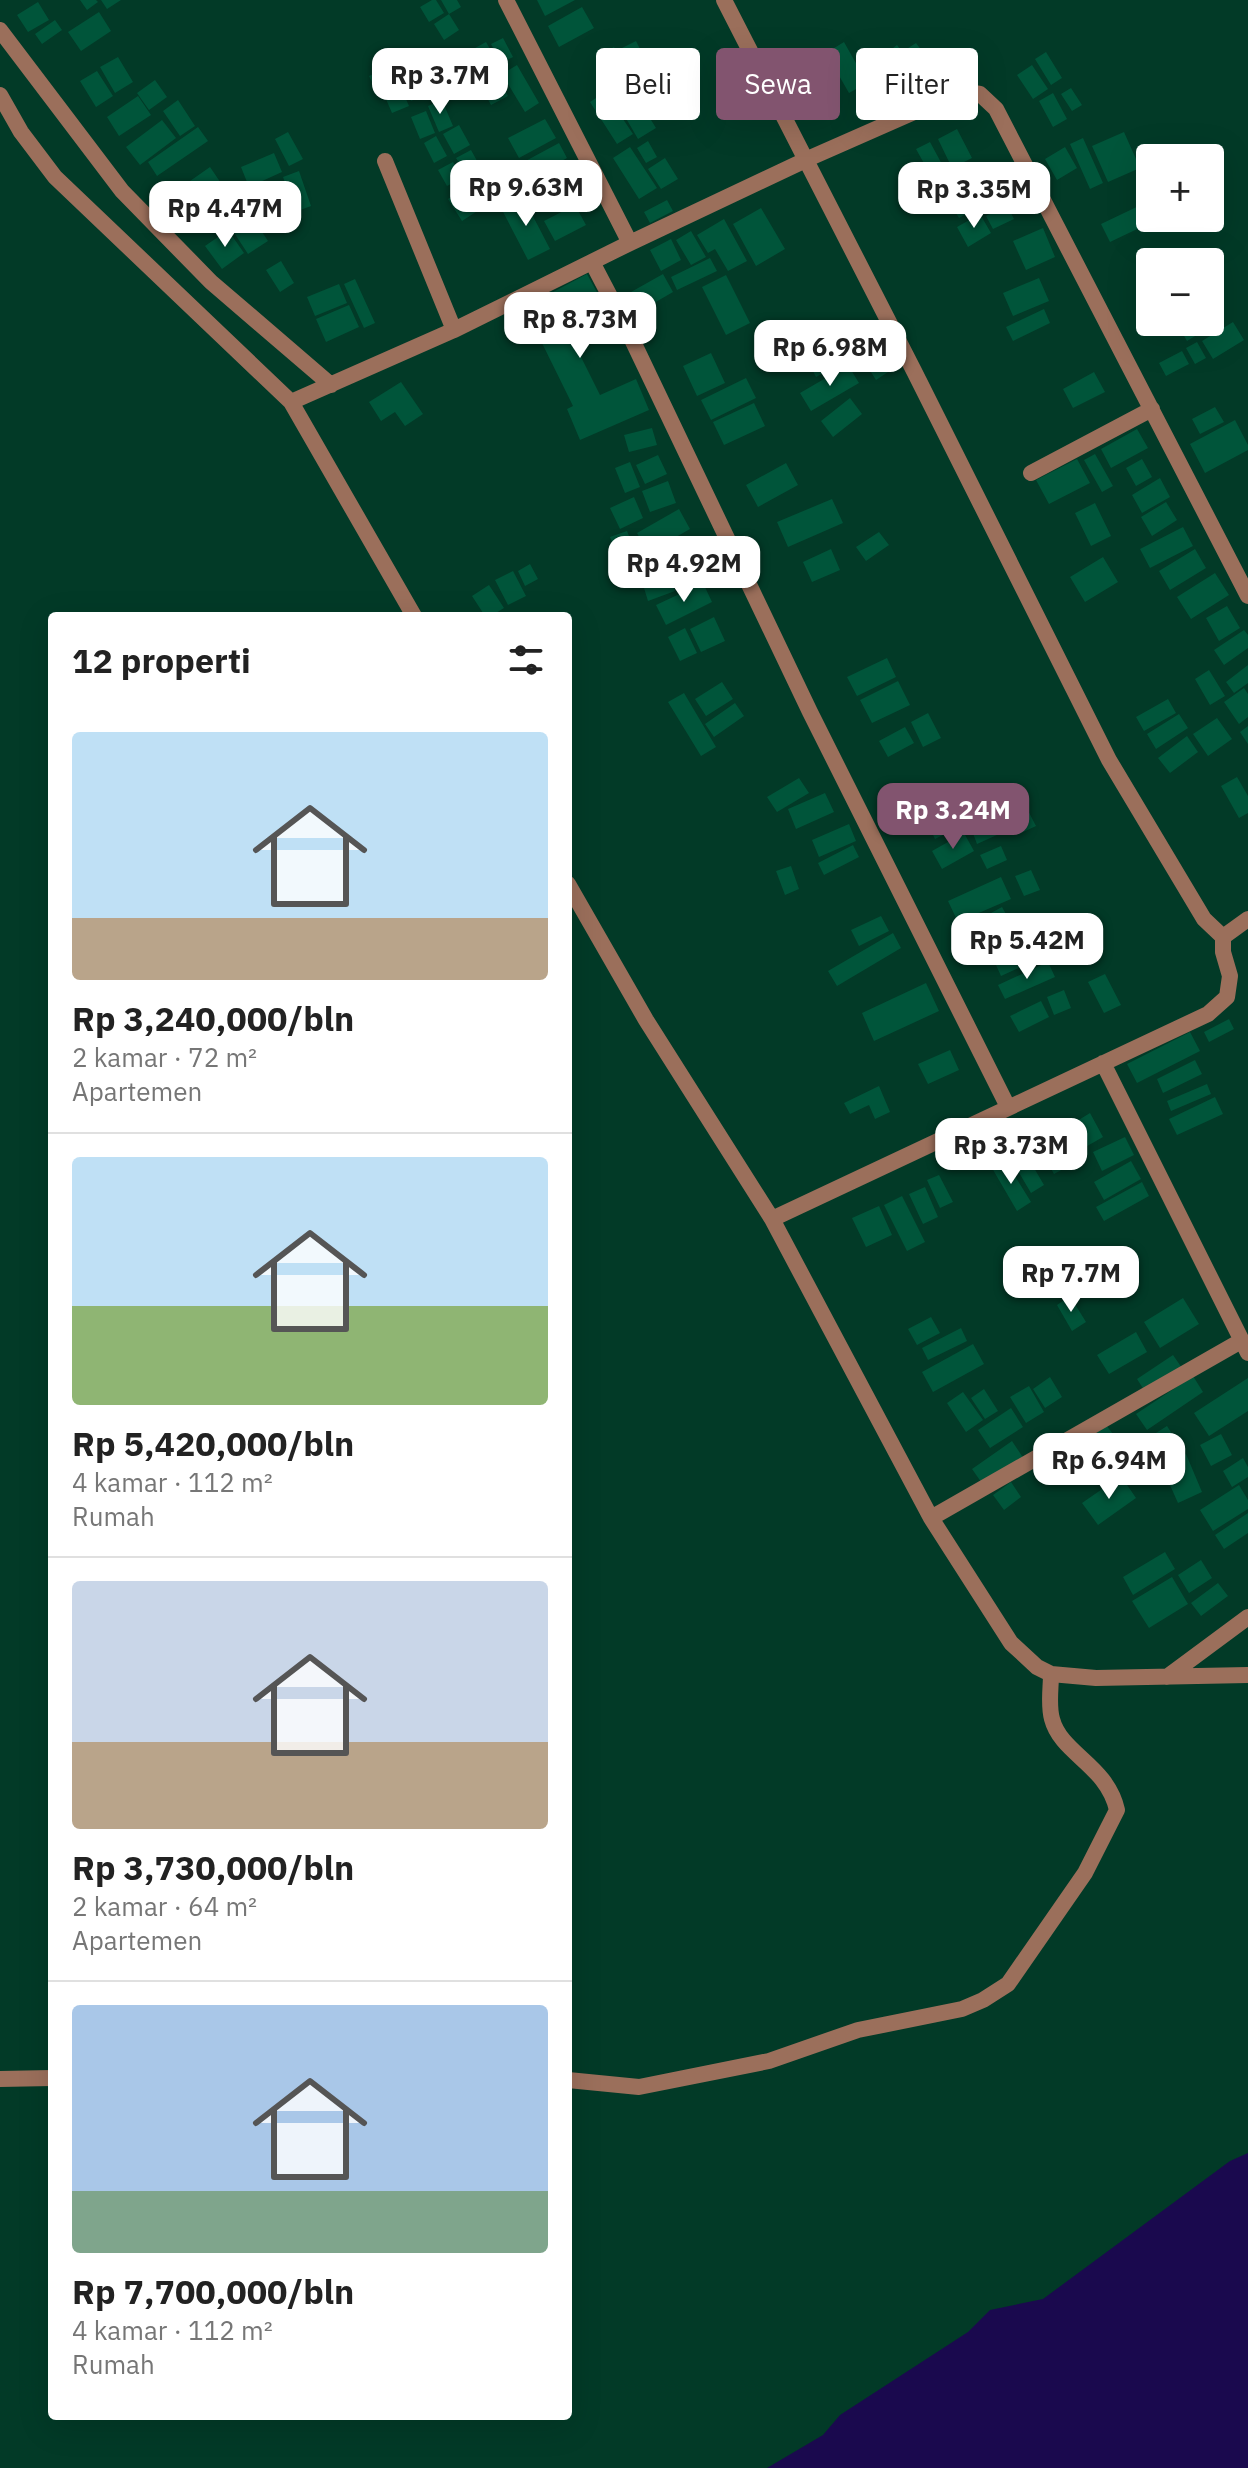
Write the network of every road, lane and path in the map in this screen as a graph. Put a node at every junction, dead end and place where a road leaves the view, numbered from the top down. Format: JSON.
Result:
{"nodes":[{"id":1,"x":506,"y":0,"type":"edge"},
{"id":2,"x":724,"y":0,"type":"edge"},
{"id":3,"x":0,"y":30,"type":"edge"},
{"id":4,"x":0,"y":95,"type":"edge"},
{"id":5,"x":814,"y":157,"type":"junction"},
{"id":6,"x":385,"y":161,"type":"dead end"},
{"id":7,"x":630,"y":243,"type":"junction"},
{"id":8,"x":592,"y":262,"type":"junction"},
{"id":9,"x":454,"y":330,"type":"junction"},
{"id":10,"x":331,"y":385,"type":"junction"},
{"id":11,"x":291,"y":402,"type":"junction"},
{"id":12,"x":1152,"y":409,"type":"junction"},
{"id":13,"x":1031,"y":473,"type":"dead end"},
{"id":14,"x":1248,"y":596,"type":"edge"},
{"id":15,"x":412,"y":612,"type":"edge"},
{"id":16,"x":572,"y":891,"type":"edge"},
{"id":17,"x":1248,"y":919,"type":"edge"},
{"id":18,"x":1223,"y":937,"type":"junction"},
{"id":19,"x":1103,"y":1063,"type":"junction"},
{"id":20,"x":1008,"y":1107,"type":"junction"},
{"id":21,"x":772,"y":1219,"type":"junction"},
{"id":22,"x":1245,"y":1347,"type":"edge"},
{"id":23,"x":931,"y":1518,"type":"junction"},
{"id":24,"x":1248,"y":1617,"type":"edge"},
{"id":25,"x":1051,"y":1674,"type":"junction"},
{"id":26,"x":1248,"y":1675,"type":"edge"},
{"id":27,"x":1167,"y":1677,"type":"junction"},
{"id":28,"x":48,"y":2078,"type":"edge"},
{"id":29,"x":0,"y":2079,"type":"edge"},
{"id":30,"x":572,"y":2080,"type":"edge"}],
"edges":[{"from":1,"to":7,"type":"street"},
{"from":2,"to":5,"type":"street"},
{"from":3,"to":10,"type":"street"},
{"from":4,"to":11,"type":"street"},
{"from":5,"to":7,"type":"street"},
{"from":5,"to":12,"type":"street"},
{"from":5,"to":18,"type":"street"},
{"from":6,"to":9,"type":"street"},
{"from":7,"to":8,"type":"street"},
{"from":8,"to":9,"type":"street"},
{"from":8,"to":20,"type":"street"},
{"from":9,"to":10,"type":"street"},
{"from":10,"to":11,"type":"street"},
{"from":11,"to":15,"type":"street"},
{"from":12,"to":13,"type":"street"},
{"from":12,"to":14,"type":"street"},
{"from":16,"to":21,"type":"street"},
{"from":17,"to":18,"type":"street"},
{"from":18,"to":19,"type":"street"},
{"from":19,"to":20,"type":"street"},
{"from":19,"to":22,"type":"street"},
{"from":20,"to":21,"type":"street"},
{"from":21,"to":23,"type":"street"},
{"from":22,"to":23,"type":"street"},
{"from":23,"to":25,"type":"street"},
{"from":24,"to":27,"type":"street"},
{"from":25,"to":27,"type":"street"},
{"from":25,"to":30,"type":"street"},
{"from":26,"to":27,"type":"street"},
{"from":28,"to":29,"type":"street"}]}
